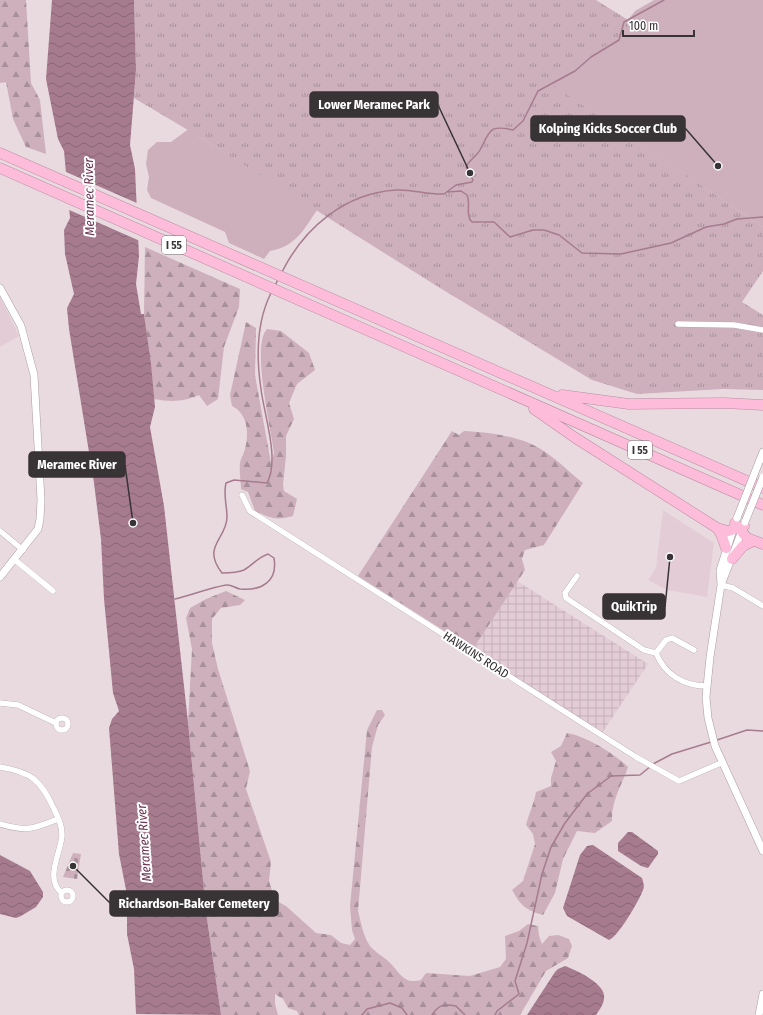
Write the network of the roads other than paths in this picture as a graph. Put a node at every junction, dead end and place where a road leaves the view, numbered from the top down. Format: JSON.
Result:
{"nodes":[{"id":1,"x":0,"y":153,"type":"edge"},
{"id":2,"x":0,"y":168,"type":"edge"},
{"id":3,"x":0,"y":288,"type":"edge"},
{"id":4,"x":678,"y":324,"type":"dead end"},
{"id":5,"x":763,"y":330,"type":"edge"},
{"id":6,"x":551,"y":394,"type":"junction"},
{"id":7,"x":516,"y":396,"type":"junction"},
{"id":8,"x":763,"y":405,"type":"edge"},
{"id":9,"x":763,"y":452,"type":"edge"},
{"id":10,"x":763,"y":477,"type":"edge"},
{"id":11,"x":763,"y":488,"type":"edge"},
{"id":12,"x":242,"y":496,"type":"dead end"},
{"id":13,"x":763,"y":505,"type":"edge"},
{"id":14,"x":739,"y":526,"type":"junction"},
{"id":15,"x":717,"y":528,"type":"junction"},
{"id":16,"x":0,"y":531,"type":"edge"},
{"id":17,"x":758,"y":542,"type":"edge"},
{"id":18,"x":726,"y":548,"type":"junction"},
{"id":19,"x":23,"y":550,"type":"junction"},
{"id":20,"x":732,"y":559,"type":"junction"},
{"id":21,"x":15,"y":560,"type":"junction"},
{"id":22,"x":577,"y":576,"type":"dead end"},
{"id":23,"x":0,"y":577,"type":"edge"},
{"id":24,"x":721,"y":585,"type":"junction"},
{"id":25,"x":53,"y":591,"type":"dead end"},
{"id":26,"x":763,"y":606,"type":"edge"},
{"id":27,"x":694,"y":650,"type":"dead end"},
{"id":28,"x":656,"y":653,"type":"junction"},
{"id":29,"x":707,"y":686,"type":"junction"},
{"id":30,"x":0,"y":703,"type":"edge"},
{"id":31,"x":56,"y":723,"type":"dead end"},
{"id":32,"x":721,"y":763,"type":"junction"},
{"id":33,"x":0,"y":767,"type":"edge"},
{"id":34,"x":58,"y":819,"type":"junction"},
{"id":35,"x":0,"y":824,"type":"edge"},
{"id":36,"x":763,"y":851,"type":"edge"},
{"id":37,"x":62,"y":893,"type":"dead end"},
{"id":38,"x":763,"y":994,"type":"edge"},
{"id":39,"x":759,"y":1015,"type":"edge"}],
"edges":[{"from":1,"to":6,"type":"highway","number":"I 55"},
{"from":2,"to":7,"type":"highway","number":"I 55"},
{"from":3,"to":19,"type":"main road"},
{"from":4,"to":5,"type":"street"},
{"from":6,"to":8,"type":"highway"},
{"from":6,"to":11,"type":"highway","number":"I 55"},
{"from":7,"to":13,"type":"highway","number":"I 55"},
{"from":7,"to":15,"type":"highway"},
{"from":9,"to":14,"type":"main road","bridge":true},
{"from":10,"to":14,"type":"main road","bridge":true},
{"from":12,"to":32,"type":"street","name":"HAWKINS ROAD"},
{"from":14,"to":15,"type":"highway"},
{"from":14,"to":17,"type":"highway"},
{"from":14,"to":18,"type":"main road"},
{"from":14,"to":20,"type":"main road"},
{"from":15,"to":18,"type":"highway"},
{"from":16,"to":19,"type":"street"},
{"from":17,"to":20,"type":"highway"},
{"from":18,"to":24,"type":"main road"},
{"from":19,"to":21,"type":"main road"},
{"from":20,"to":24,"type":"main road"},
{"from":21,"to":23,"type":"main road"},
{"from":21,"to":25,"type":"street"},
{"from":22,"to":28,"type":"street"},
{"from":24,"to":26,"type":"street"},
{"from":24,"to":29,"type":"main road"},
{"from":27,"to":28,"type":"street"},
{"from":28,"to":29,"type":"street"},
{"from":29,"to":32,"type":"main road"},
{"from":30,"to":31,"type":"street"},
{"from":32,"to":36,"type":"main road"},
{"from":33,"to":34,"type":"street"},
{"from":34,"to":35,"type":"street"},
{"from":34,"to":37,"type":"street"},
{"from":38,"to":39,"type":"main road"}]}
